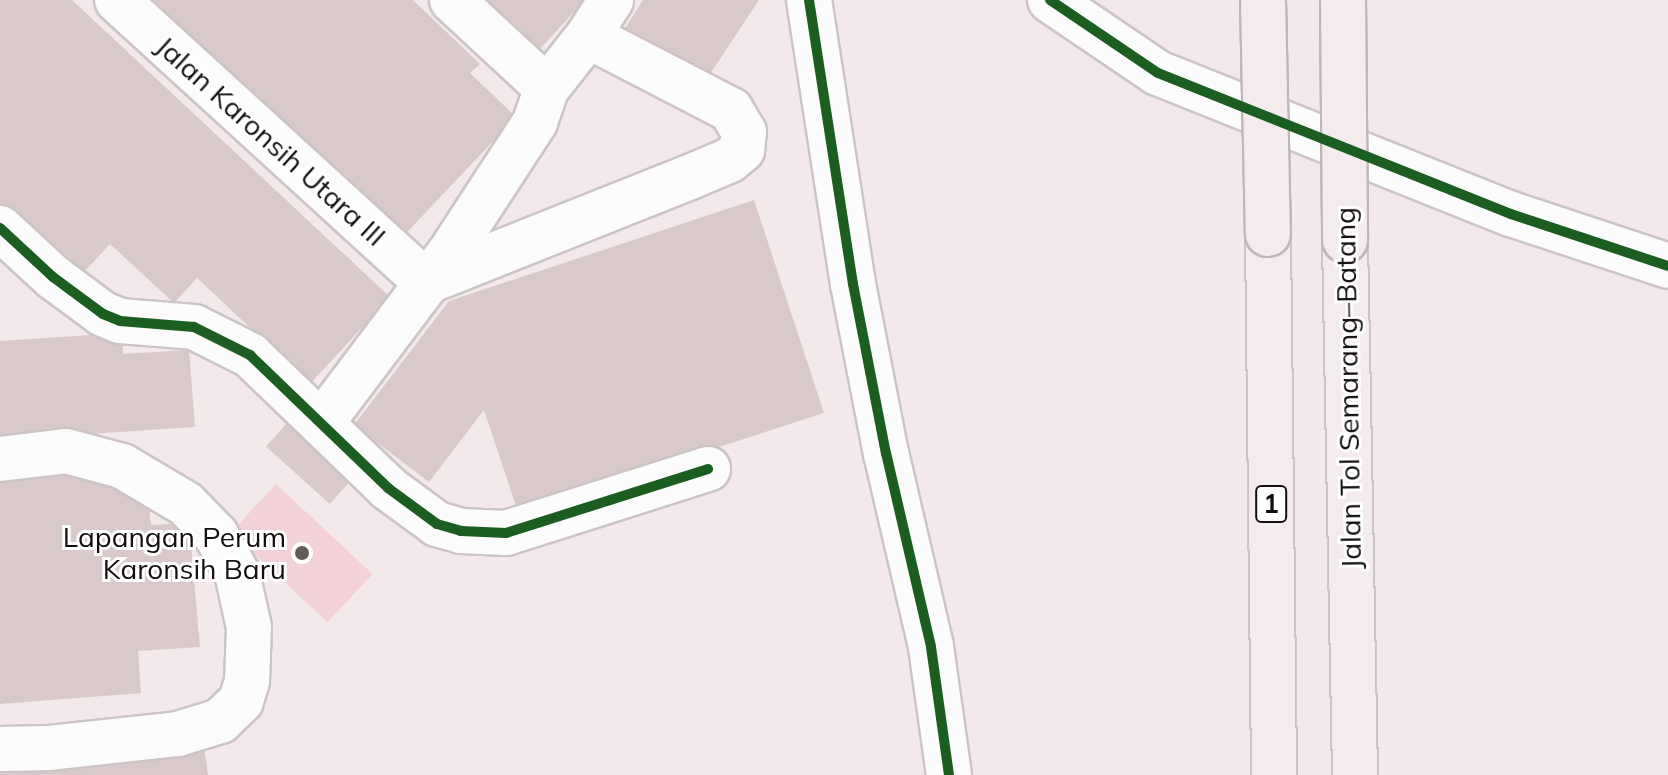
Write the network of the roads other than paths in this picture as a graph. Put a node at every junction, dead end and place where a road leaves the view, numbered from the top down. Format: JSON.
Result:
{"nodes":[{"id":1,"x":117,"y":0,"type":"edge"},
{"id":2,"x":452,"y":0,"type":"edge"},
{"id":3,"x":611,"y":0,"type":"edge"},
{"id":4,"x":809,"y":0,"type":"edge"},
{"id":5,"x":1050,"y":0,"type":"edge"},
{"id":6,"x":1263,"y":0,"type":"edge"},
{"id":7,"x":1343,"y":0,"type":"edge"},
{"id":8,"x":588,"y":36,"type":"junction"},
{"id":9,"x":547,"y":88,"type":"junction"},
{"id":10,"x":0,"y":228,"type":"edge"},
{"id":11,"x":1668,"y":266,"type":"edge"},
{"id":12,"x":426,"y":282,"type":"junction"},
{"id":13,"x":323,"y":421,"type":"junction"},
{"id":14,"x":0,"y":459,"type":"edge"},
{"id":15,"x":708,"y":469,"type":"dead end"},
{"id":16,"x":0,"y":749,"type":"edge"},
{"id":17,"x":949,"y":775,"type":"edge"},
{"id":18,"x":1274,"y":775,"type":"edge"},
{"id":19,"x":1355,"y":775,"type":"edge"}],
"edges":[{"from":1,"to":12,"type":"street","name":"Jalan Karonsih Utara III"},
{"from":2,"to":9,"type":"street"},
{"from":3,"to":8,"type":"street"},
{"from":4,"to":17,"type":"street"},
{"from":5,"to":11,"type":"street"},
{"from":6,"to":18,"type":"highway","number":"1","bridge":true},
{"from":7,"to":19,"type":"highway","name":"Jalan Tol Semarang–Batang","bridge":true},
{"from":8,"to":9,"type":"street"},
{"from":8,"to":12,"type":"street"},
{"from":9,"to":12,"type":"street"},
{"from":10,"to":13,"type":"street"},
{"from":12,"to":13,"type":"street"},
{"from":13,"to":15,"type":"street"},
{"from":14,"to":16,"type":"street"}]}
